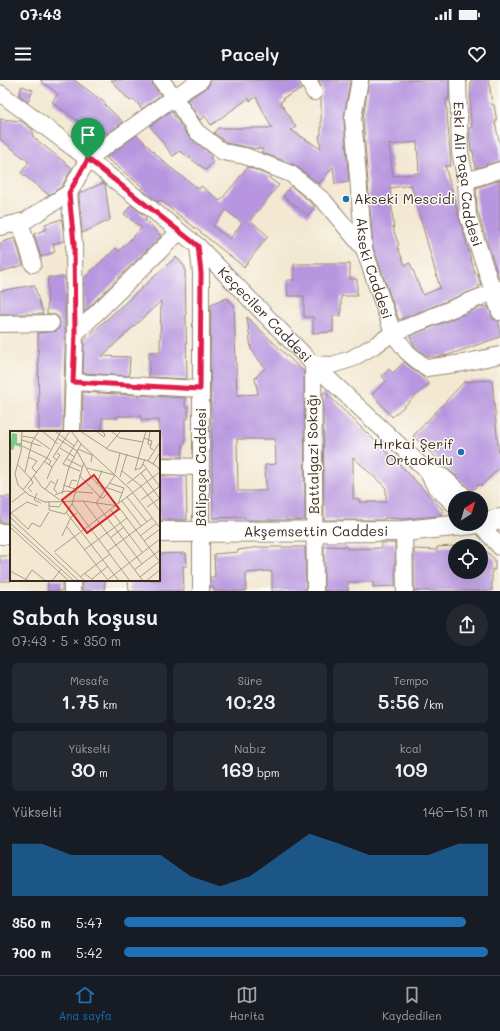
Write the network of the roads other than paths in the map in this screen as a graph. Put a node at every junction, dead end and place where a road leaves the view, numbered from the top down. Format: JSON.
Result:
{"nodes":[{"id":1,"x":161,"y":80,"type":"edge"},
{"id":2,"x":201,"y":80,"type":"edge"},
{"id":3,"x":360,"y":80,"type":"edge"},
{"id":4,"x":458,"y":80,"type":"edge"},
{"id":5,"x":174,"y":97,"type":"junction"},
{"id":6,"x":3,"y":101,"type":"edge"},
{"id":7,"x":88,"y":159,"type":"junction"},
{"id":8,"x":500,"y":170,"type":"edge"},
{"id":9,"x":466,"y":181,"type":"junction"},
{"id":10,"x":69,"y":193,"type":"junction"},
{"id":11,"x":20,"y":222,"type":"junction"},
{"id":12,"x":0,"y":226,"type":"edge"},
{"id":13,"x":179,"y":232,"type":"junction"},
{"id":14,"x":198,"y":246,"type":"junction"},
{"id":15,"x":364,"y":249,"type":"junction"},
{"id":16,"x":33,"y":264,"type":"dead end"},
{"id":17,"x":497,"y":291,"type":"edge"},
{"id":18,"x":500,"y":312,"type":"edge"},
{"id":19,"x":51,"y":323,"type":"dead end"},
{"id":20,"x":0,"y":324,"type":"edge"},
{"id":21,"x":393,"y":333,"type":"junction"},
{"id":22,"x":75,"y":334,"type":"junction"},
{"id":23,"x":500,"y":355,"type":"edge"},
{"id":24,"x":313,"y":364,"type":"junction"},
{"id":25,"x":73,"y":382,"type":"junction"},
{"id":26,"x":200,"y":389,"type":"junction"},
{"id":27,"x":72,"y":431,"type":"edge"},
{"id":28,"x":160,"y":466,"type":"edge"},
{"id":29,"x":201,"y":467,"type":"junction"},
{"id":30,"x":426,"y":471,"type":"junction"},
{"id":31,"x":458,"y":491,"type":"edge"},
{"id":32,"x":448,"y":498,"type":"edge"},
{"id":33,"x":500,"y":519,"type":"edge"},
{"id":34,"x":488,"y":522,"type":"edge"},
{"id":35,"x":448,"y":527,"type":"edge"},
{"id":36,"x":488,"y":528,"type":"edge"},
{"id":37,"x":314,"y":531,"type":"junction"},
{"id":38,"x":404,"y":531,"type":"junction"},
{"id":39,"x":486,"y":531,"type":"edge"},
{"id":40,"x":160,"y":532,"type":"edge"},
{"id":41,"x":201,"y":532,"type":"junction"},
{"id":42,"x":500,"y":532,"type":"edge"},
{"id":43,"x":500,"y":547,"type":"edge"},
{"id":44,"x":200,"y":591,"type":"edge"},
{"id":45,"x":315,"y":591,"type":"edge"},
{"id":46,"x":405,"y":591,"type":"edge"}],
"edges":[{"from":1,"to":5,"type":"street"},
{"from":2,"to":5,"type":"street"},
{"from":3,"to":15,"type":"street","name":"Akseki Caddesi"},
{"from":4,"to":9,"type":"street","name":"Eski Ali Paşa Caddesi"},
{"from":5,"to":7,"type":"street"},
{"from":5,"to":15,"type":"street"},
{"from":6,"to":7,"type":"street","name":"Keçeciler Caddesi"},
{"from":7,"to":10,"type":"street"},
{"from":7,"to":13,"type":"street","name":"Keçeciler Caddesi"},
{"from":8,"to":9,"type":"street"},
{"from":9,"to":17,"type":"street","name":"Eski Ali Paşa Caddesi"},
{"from":10,"to":11,"type":"street"},
{"from":10,"to":22,"type":"street"},
{"from":11,"to":12,"type":"street"},
{"from":11,"to":16,"type":"street"},
{"from":13,"to":14,"type":"street","name":"Keçeciler Caddesi"},
{"from":13,"to":22,"type":"street"},
{"from":14,"to":24,"type":"street","name":"Keçeciler Caddesi"},
{"from":14,"to":26,"type":"street","name":"Bâlipaşa Caddesi"},
{"from":15,"to":21,"type":"street","name":"Akseki Caddesi"},
{"from":17,"to":18,"type":"street","name":"Eski Ali Paşa Caddesi"},
{"from":17,"to":21,"type":"street"},
{"from":19,"to":20,"type":"street"},
{"from":21,"to":23,"type":"street","name":"Akseki Caddesi"},
{"from":21,"to":24,"type":"street"},
{"from":22,"to":25,"type":"street"},
{"from":24,"to":30,"type":"street","name":"Keçeciler Caddesi"},
{"from":24,"to":37,"type":"street","name":"Battalgazi Sokağı"},
{"from":25,"to":26,"type":"street"},
{"from":25,"to":27,"type":"street"},
{"from":26,"to":29,"type":"street","name":"Bâlipaşa Caddesi"},
{"from":28,"to":29,"type":"street"},
{"from":29,"to":41,"type":"street","name":"Bâlipaşa Caddesi"},
{"from":30,"to":31,"type":"street","name":"Keçeciler Caddesi"},
{"from":30,"to":32,"type":"street","name":"Keçeciler Caddesi"},
{"from":33,"to":34,"type":"main road"},
{"from":35,"to":38,"type":"main road","name":"Akşemsettin Caddesi"},
{"from":36,"to":42,"type":"street"},
{"from":37,"to":38,"type":"main road","name":"Akşemsettin Caddesi"},
{"from":37,"to":41,"type":"main road","name":"Akşemsettin Caddesi"},
{"from":37,"to":45,"type":"street","name":"Battalgazi Sokağı"},
{"from":38,"to":46,"type":"street"},
{"from":39,"to":43,"type":"street"},
{"from":40,"to":41,"type":"main road","name":"Akşemsettin Caddesi"},
{"from":41,"to":44,"type":"street","name":"Bâlipaşa Caddesi"}]}
